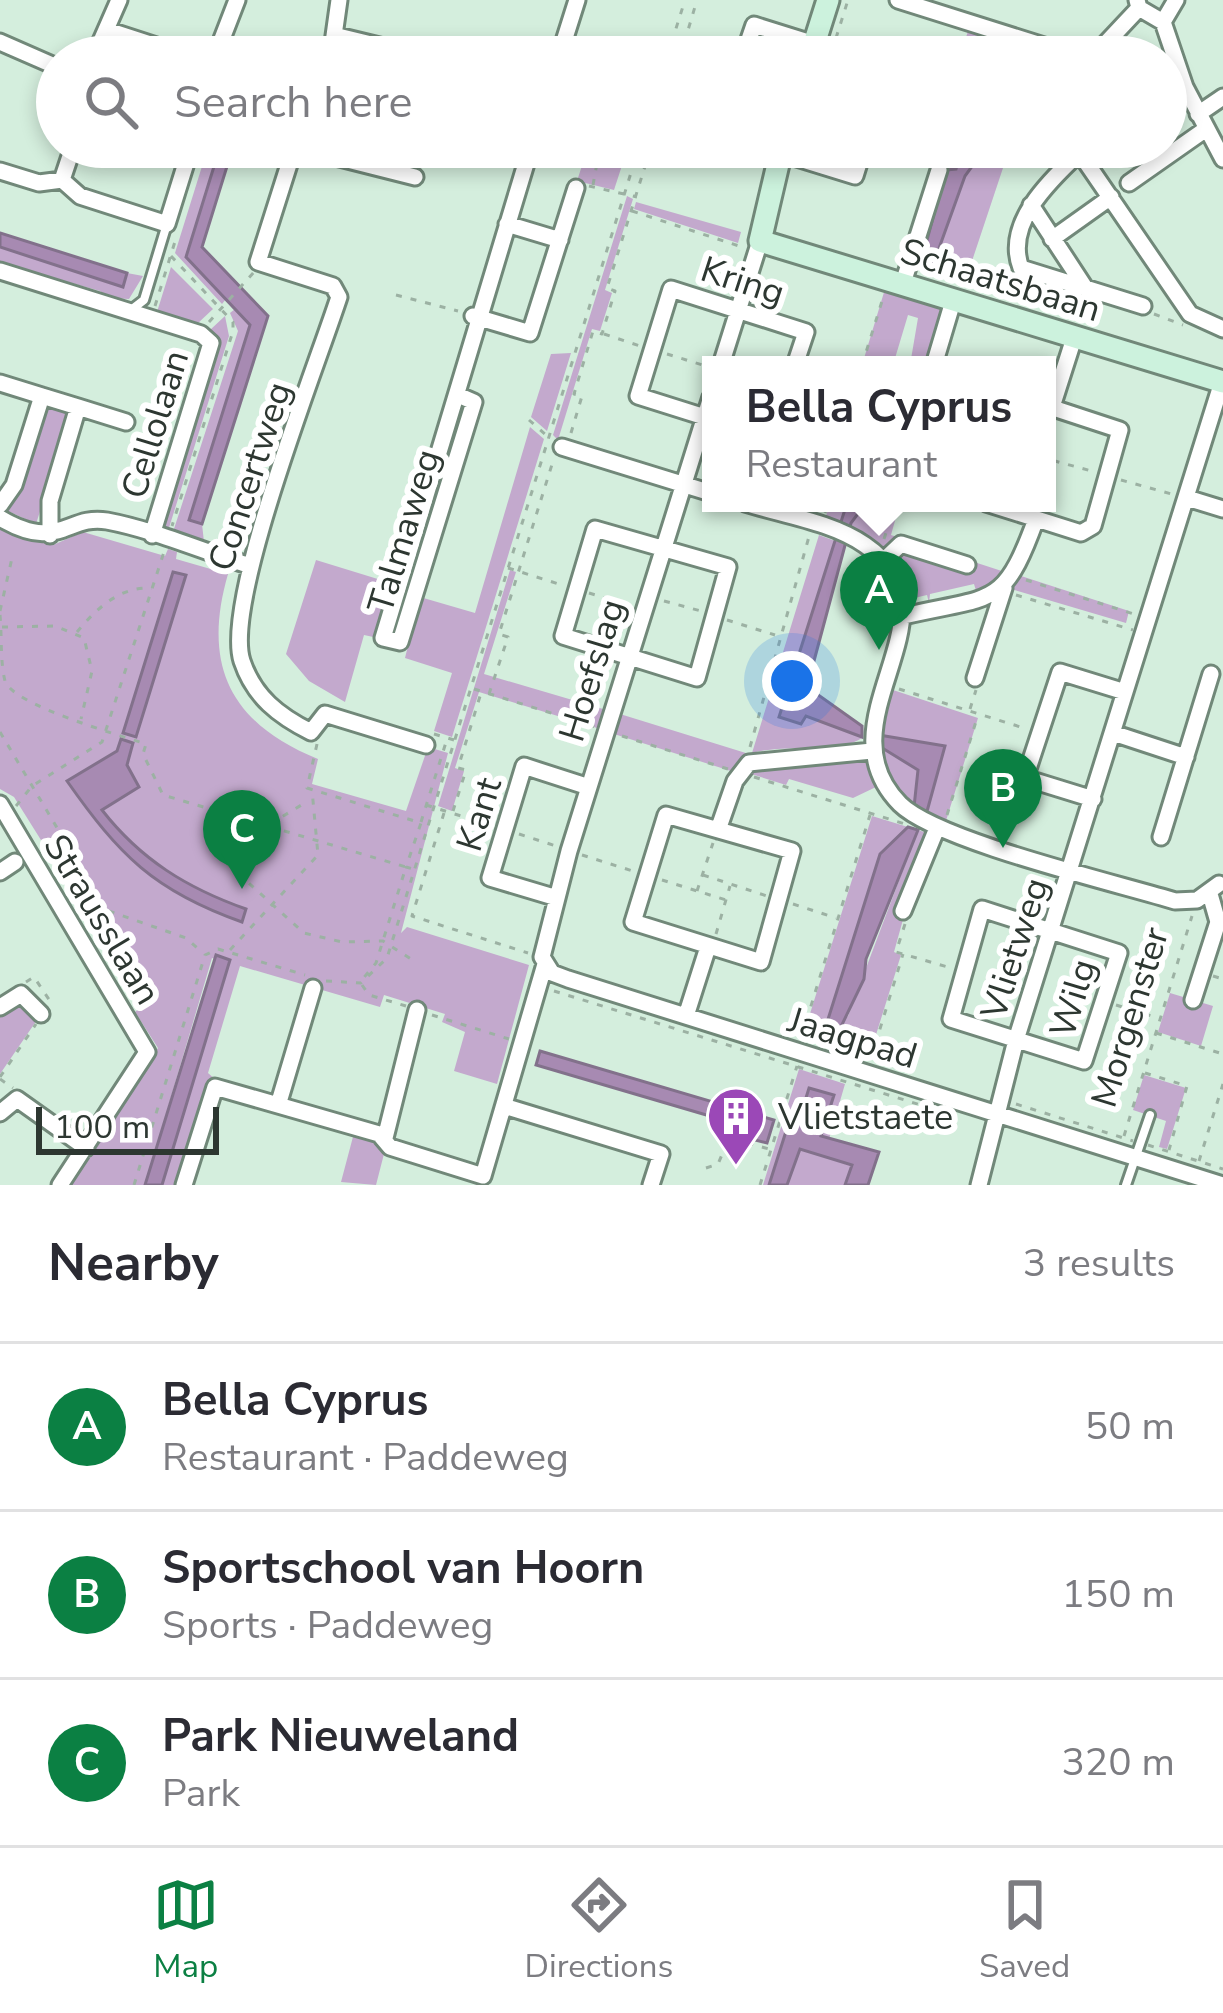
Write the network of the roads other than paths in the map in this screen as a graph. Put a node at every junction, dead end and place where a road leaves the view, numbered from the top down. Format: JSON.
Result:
{"nodes":[{"id":1,"x":119,"y":0,"type":"edge"},
{"id":2,"x":237,"y":0,"type":"edge"},
{"id":3,"x":339,"y":0,"type":"edge"},
{"id":4,"x":577,"y":0,"type":"edge"},
{"id":5,"x":828,"y":0,"type":"edge"},
{"id":6,"x":898,"y":0,"type":"edge"},
{"id":7,"x":1176,"y":0,"type":"edge"},
{"id":8,"x":1138,"y":4,"type":"edge"},
{"id":9,"x":1163,"y":22,"type":"junction"},
{"id":10,"x":110,"y":32,"type":"junction"},
{"id":11,"x":107,"y":36,"type":"edge"},
{"id":12,"x":123,"y":36,"type":"edge"},
{"id":13,"x":222,"y":36,"type":"edge"},
{"id":14,"x":338,"y":36,"type":"edge"},
{"id":15,"x":566,"y":36,"type":"edge"},
{"id":16,"x":750,"y":36,"type":"edge"},
{"id":17,"x":783,"y":36,"type":"edge"},
{"id":18,"x":822,"y":36,"type":"edge"},
{"id":19,"x":1015,"y":36,"type":"edge"},
{"id":20,"x":1111,"y":36,"type":"edge"},
{"id":21,"x":1168,"y":36,"type":"edge"},
{"id":22,"x":0,"y":42,"type":"edge"},
{"id":23,"x":36,"y":58,"type":"edge"},
{"id":24,"x":1187,"y":84,"type":"edge"},
{"id":25,"x":1223,"y":97,"type":"edge"},
{"id":26,"x":1202,"y":122,"type":"junction"},
{"id":27,"x":1187,"y":135,"type":"edge"},
{"id":28,"x":1223,"y":159,"type":"edge"},
{"id":29,"x":66,"y":168,"type":"edge"},
{"id":30,"x":184,"y":168,"type":"edge"},
{"id":31,"x":288,"y":168,"type":"edge"},
{"id":32,"x":380,"y":168,"type":"edge"},
{"id":33,"x":524,"y":168,"type":"edge"},
{"id":34,"x":770,"y":168,"type":"edge"},
{"id":35,"x":831,"y":168,"type":"edge"},
{"id":36,"x":857,"y":168,"type":"edge"},
{"id":37,"x":1062,"y":168,"type":"edge"},
{"id":38,"x":1090,"y":168,"type":"edge"},
{"id":39,"x":1147,"y":168,"type":"edge"},
{"id":40,"x":939,"y":170,"type":"dead end"},
{"id":41,"x":0,"y":171,"type":"edge"},
{"id":42,"x":415,"y":177,"type":"dead end"},
{"id":43,"x":62,"y":180,"type":"junction"},
{"id":44,"x":1129,"y":183,"type":"dead end"},
{"id":45,"x":584,"y":188,"type":"road end"},
{"id":46,"x":1112,"y":197,"type":"junction"},
{"id":47,"x":1030,"y":205,"type":"junction"},
{"id":48,"x":167,"y":224,"type":"junction"},
{"id":49,"x":506,"y":224,"type":"junction"},
{"id":50,"x":1052,"y":239,"type":"junction"},
{"id":51,"x":560,"y":240,"type":"junction"},
{"id":52,"x":752,"y":244,"type":"junction"},
{"id":53,"x":0,"y":271,"type":"edge"},
{"id":54,"x":896,"y":280,"type":"junction"},
{"id":55,"x":1086,"y":289,"type":"junction"},
{"id":56,"x":954,"y":298,"type":"junction"},
{"id":57,"x":1143,"y":306,"type":"road end"},
{"id":58,"x":737,"y":309,"type":"junction"},
{"id":59,"x":130,"y":311,"type":"junction"},
{"id":60,"x":475,"y":316,"type":"junction"},
{"id":61,"x":1223,"y":329,"type":"edge"},
{"id":62,"x":1075,"y":335,"type":"junction"},
{"id":63,"x":724,"y":356,"type":"edge"},
{"id":64,"x":798,"y":356,"type":"edge"},
{"id":65,"x":937,"y":356,"type":"edge"},
{"id":66,"x":0,"y":382,"type":"edge"},
{"id":67,"x":1223,"y":382,"type":"edge"},
{"id":68,"x":1056,"y":389,"type":"edge"},
{"id":69,"x":458,"y":395,"type":"junction"},
{"id":70,"x":42,"y":396,"type":"junction"},
{"id":71,"x":78,"y":407,"type":"junction"},
{"id":72,"x":1056,"y":408,"type":"edge"},
{"id":73,"x":702,"y":416,"type":"edge"},
{"id":74,"x":126,"y":422,"type":"dead end"},
{"id":75,"x":702,"y":434,"type":"edge"},
{"id":76,"x":557,"y":442,"type":"road end"},
{"id":77,"x":683,"y":484,"type":"junction"},
{"id":78,"x":702,"y":490,"type":"edge"},
{"id":79,"x":1187,"y":498,"type":"junction"},
{"id":80,"x":0,"y":505,"type":"edge"},
{"id":81,"x":1223,"y":509,"type":"edge"},
{"id":82,"x":774,"y":512,"type":"edge"},
{"id":83,"x":1014,"y":512,"type":"edge"},
{"id":84,"x":0,"y":518,"type":"edge"},
{"id":85,"x":1036,"y":519,"type":"junction"},
{"id":86,"x":50,"y":535,"type":"junction"},
{"id":87,"x":160,"y":538,"type":"junction"},
{"id":88,"x":663,"y":549,"type":"junction"},
{"id":89,"x":880,"y":560,"type":"junction"},
{"id":90,"x":967,"y":565,"type":"dead end"},
{"id":91,"x":250,"y":566,"type":"junction"},
{"id":92,"x":1009,"y":582,"type":"junction"},
{"id":93,"x":904,"y":616,"type":"junction"},
{"id":94,"x":630,"y":657,"type":"junction"},
{"id":95,"x":1211,"y":674,"type":"dead end"},
{"id":96,"x":975,"y":678,"type":"road end"},
{"id":97,"x":1125,"y":692,"type":"junction"},
{"id":98,"x":1113,"y":733,"type":"junction"},
{"id":99,"x":872,"y":739,"type":"junction"},
{"id":100,"x":426,"y":745,"type":"dead end"},
{"id":101,"x":1186,"y":757,"type":"junction"},
{"id":102,"x":590,"y":787,"type":"junction"},
{"id":103,"x":1093,"y":799,"type":"junction"},
{"id":104,"x":8,"y":806,"type":"edge"},
{"id":105,"x":928,"y":823,"type":"junction"},
{"id":106,"x":718,"y":830,"type":"junction"},
{"id":107,"x":1161,"y":837,"type":"dead end"},
{"id":108,"x":1071,"y":869,"type":"junction"},
{"id":109,"x":1219,"y":884,"type":"edge"},
{"id":110,"x":557,"y":898,"type":"junction"},
{"id":111,"x":903,"y":911,"type":"road end"},
{"id":112,"x":1051,"y":931,"type":"junction"},
{"id":113,"x":708,"y":946,"type":"junction"},
{"id":114,"x":543,"y":961,"type":"junction"},
{"id":115,"x":314,"y":988,"type":"dead end"},
{"id":116,"x":1193,"y":1000,"type":"dead end"},
{"id":117,"x":0,"y":1007,"type":"edge"},
{"id":118,"x":417,"y":1010,"type":"road end"},
{"id":119,"x":41,"y":1014,"type":"dead end"},
{"id":120,"x":686,"y":1016,"type":"junction"},
{"id":121,"x":1016,"y":1040,"type":"junction"},
{"id":122,"x":279,"y":1102,"type":"junction"},
{"id":123,"x":504,"y":1106,"type":"junction"},
{"id":124,"x":0,"y":1113,"type":"edge"},
{"id":125,"x":1000,"y":1114,"type":"junction"},
{"id":126,"x":1150,"y":1115,"type":"dead end"},
{"id":127,"x":385,"y":1138,"type":"junction"},
{"id":128,"x":86,"y":1148,"type":"junction"},
{"id":129,"x":1136,"y":1157,"type":"junction"},
{"id":130,"x":486,"y":1181,"type":"edge"},
{"id":131,"x":1219,"y":1184,"type":"edge"},
{"id":132,"x":60,"y":1185,"type":"edge"},
{"id":133,"x":184,"y":1185,"type":"edge"},
{"id":134,"x":651,"y":1185,"type":"edge"},
{"id":135,"x":980,"y":1185,"type":"edge"},
{"id":136,"x":1126,"y":1185,"type":"edge"}],
"edges":[{"from":1,"to":10,"type":"street"},
{"from":2,"to":13,"type":"street"},
{"from":3,"to":14,"type":"street"},
{"from":4,"to":15,"type":"street"},
{"from":5,"to":18,"type":"street"},
{"from":6,"to":19,"type":"street"},
{"from":7,"to":9,"type":"street"},
{"from":8,"to":9,"type":"street"},
{"from":8,"to":20,"type":"street"},
{"from":9,"to":21,"type":"street"},
{"from":10,"to":11,"type":"street"},
{"from":10,"to":12,"type":"street"},
{"from":16,"to":17,"type":"street"},
{"from":22,"to":23,"type":"street"},
{"from":24,"to":26,"type":"street"},
{"from":25,"to":26,"type":"street"},
{"from":26,"to":27,"type":"street"},
{"from":26,"to":28,"type":"street"},
{"from":29,"to":43,"type":"street"},
{"from":30,"to":48,"type":"street"},
{"from":31,"to":91,"type":"street","name":"Concertweg"},
{"from":32,"to":42,"type":"street"},
{"from":33,"to":49,"type":"street","name":"Talmaweg"},
{"from":34,"to":52,"type":"street"},
{"from":35,"to":36,"type":"street"},
{"from":37,"to":47,"type":"street"},
{"from":38,"to":46,"type":"street"},
{"from":39,"to":44,"type":"street"},
{"from":40,"to":54,"type":"street"},
{"from":41,"to":43,"type":"street"},
{"from":43,"to":48,"type":"street"},
{"from":45,"to":51,"type":"street"},
{"from":46,"to":50,"type":"street"},
{"from":46,"to":61,"type":"street"},
{"from":47,"to":50,"type":"street"},
{"from":47,"to":55,"type":"street"},
{"from":48,"to":59,"type":"lane"},
{"from":49,"to":51,"type":"street"},
{"from":49,"to":60,"type":"street","name":"Talmaweg"},
{"from":50,"to":55,"type":"street"},
{"from":51,"to":60,"type":"street"},
{"from":52,"to":54,"type":"street","name":"Schaatsbaan"},
{"from":52,"to":58,"type":"street"},
{"from":53,"to":59,"type":"street","name":"Cellolaan"},
{"from":54,"to":56,"type":"street","name":"Schaatsbaan"},
{"from":55,"to":57,"type":"street"},
{"from":56,"to":62,"type":"street","name":"Schaatsbaan"},
{"from":56,"to":65,"type":"street"},
{"from":58,"to":63,"type":"street"},
{"from":58,"to":64,"type":"street","name":"Kring"},
{"from":58,"to":73,"type":"street","name":"Kring"},
{"from":59,"to":87,"type":"street","name":"Cellolaan"},
{"from":60,"to":69,"type":"street","name":"Talmaweg"},
{"from":62,"to":67,"type":"street","name":"Schaatsbaan"},
{"from":62,"to":68,"type":"street"},
{"from":66,"to":70,"type":"street"},
{"from":67,"to":79,"type":"street","name":"Vlietweg"},
{"from":69,"to":69,"type":"street","name":"Talmaweg"},
{"from":70,"to":71,"type":"street"},
{"from":70,"to":80,"type":"street"},
{"from":71,"to":74,"type":"street"},
{"from":71,"to":86,"type":"street"},
{"from":72,"to":85,"type":"street"},
{"from":75,"to":77,"type":"street","name":"Hoefslag"},
{"from":76,"to":77,"type":"street"},
{"from":77,"to":78,"type":"street"},
{"from":77,"to":88,"type":"street","name":"Hoefslag"},
{"from":79,"to":81,"type":"street"},
{"from":79,"to":97,"type":"street","name":"Vlietweg"},
{"from":82,"to":89,"type":"street"},
{"from":83,"to":85,"type":"street"},
{"from":84,"to":86,"type":"street"},
{"from":85,"to":92,"type":"street"},
{"from":86,"to":87,"type":"street"},
{"from":87,"to":91,"type":"street"},
{"from":88,"to":94,"type":"street","name":"Hoefslag"},
{"from":88,"to":94,"type":"street"},
{"from":88,"to":94,"type":"street"},
{"from":89,"to":90,"type":"street"},
{"from":89,"to":93,"type":"street"},
{"from":91,"to":100,"type":"street","name":"Concertweg"},
{"from":92,"to":93,"type":"street"},
{"from":92,"to":96,"type":"street"},
{"from":93,"to":99,"type":"street"},
{"from":94,"to":102,"type":"street","name":"Hoefslag"},
{"from":95,"to":101,"type":"street"},
{"from":97,"to":98,"type":"street","name":"Vlietweg"},
{"from":97,"to":103,"type":"street"},
{"from":98,"to":101,"type":"street"},
{"from":98,"to":103,"type":"street","name":"Vlietweg"},
{"from":99,"to":105,"type":"street"},
{"from":99,"to":106,"type":"street"},
{"from":101,"to":107,"type":"street"},
{"from":102,"to":110,"type":"street","name":"Hoefslag"},
{"from":102,"to":110,"type":"street","name":"Kant"},
{"from":103,"to":108,"type":"street","name":"Vlietweg"},
{"from":104,"to":128,"type":"street","name":"Strausslaan"},
{"from":105,"to":108,"type":"street"},
{"from":105,"to":111,"type":"street"},
{"from":106,"to":113,"type":"street"},
{"from":106,"to":113,"type":"street"},
{"from":108,"to":109,"type":"street"},
{"from":108,"to":112,"type":"street","name":"Vlietweg"},
{"from":109,"to":116,"type":"street","name":"Morgenster"},
{"from":110,"to":114,"type":"street","name":"Hoefslag"},
{"from":112,"to":121,"type":"street","name":"Vlietweg"},
{"from":112,"to":121,"type":"street"},
{"from":112,"to":121,"type":"street","name":"Wilg"},
{"from":113,"to":120,"type":"street"},
{"from":114,"to":120,"type":"street","name":"Jaagpad"},
{"from":114,"to":123,"type":"street","name":"Hoefslag"},
{"from":115,"to":122,"type":"street"},
{"from":117,"to":119,"type":"street"},
{"from":118,"to":127,"type":"street"},
{"from":120,"to":125,"type":"street","name":"Jaagpad"},
{"from":121,"to":125,"type":"street","name":"Vlietweg"},
{"from":122,"to":127,"type":"street"},
{"from":122,"to":133,"type":"street"},
{"from":123,"to":130,"type":"street","name":"Hoefslag"},
{"from":123,"to":134,"type":"street"},
{"from":124,"to":128,"type":"street"},
{"from":125,"to":129,"type":"street","name":"Jaagpad"},
{"from":125,"to":135,"type":"street","name":"Vlietweg"},
{"from":126,"to":129,"type":"lane","name":"Morgenster"},
{"from":127,"to":130,"type":"street"},
{"from":128,"to":132,"type":"street","name":"Strausslaan"},
{"from":129,"to":131,"type":"street","name":"Jaagpad"},
{"from":129,"to":136,"type":"lane","name":"Morgenster"}]}
